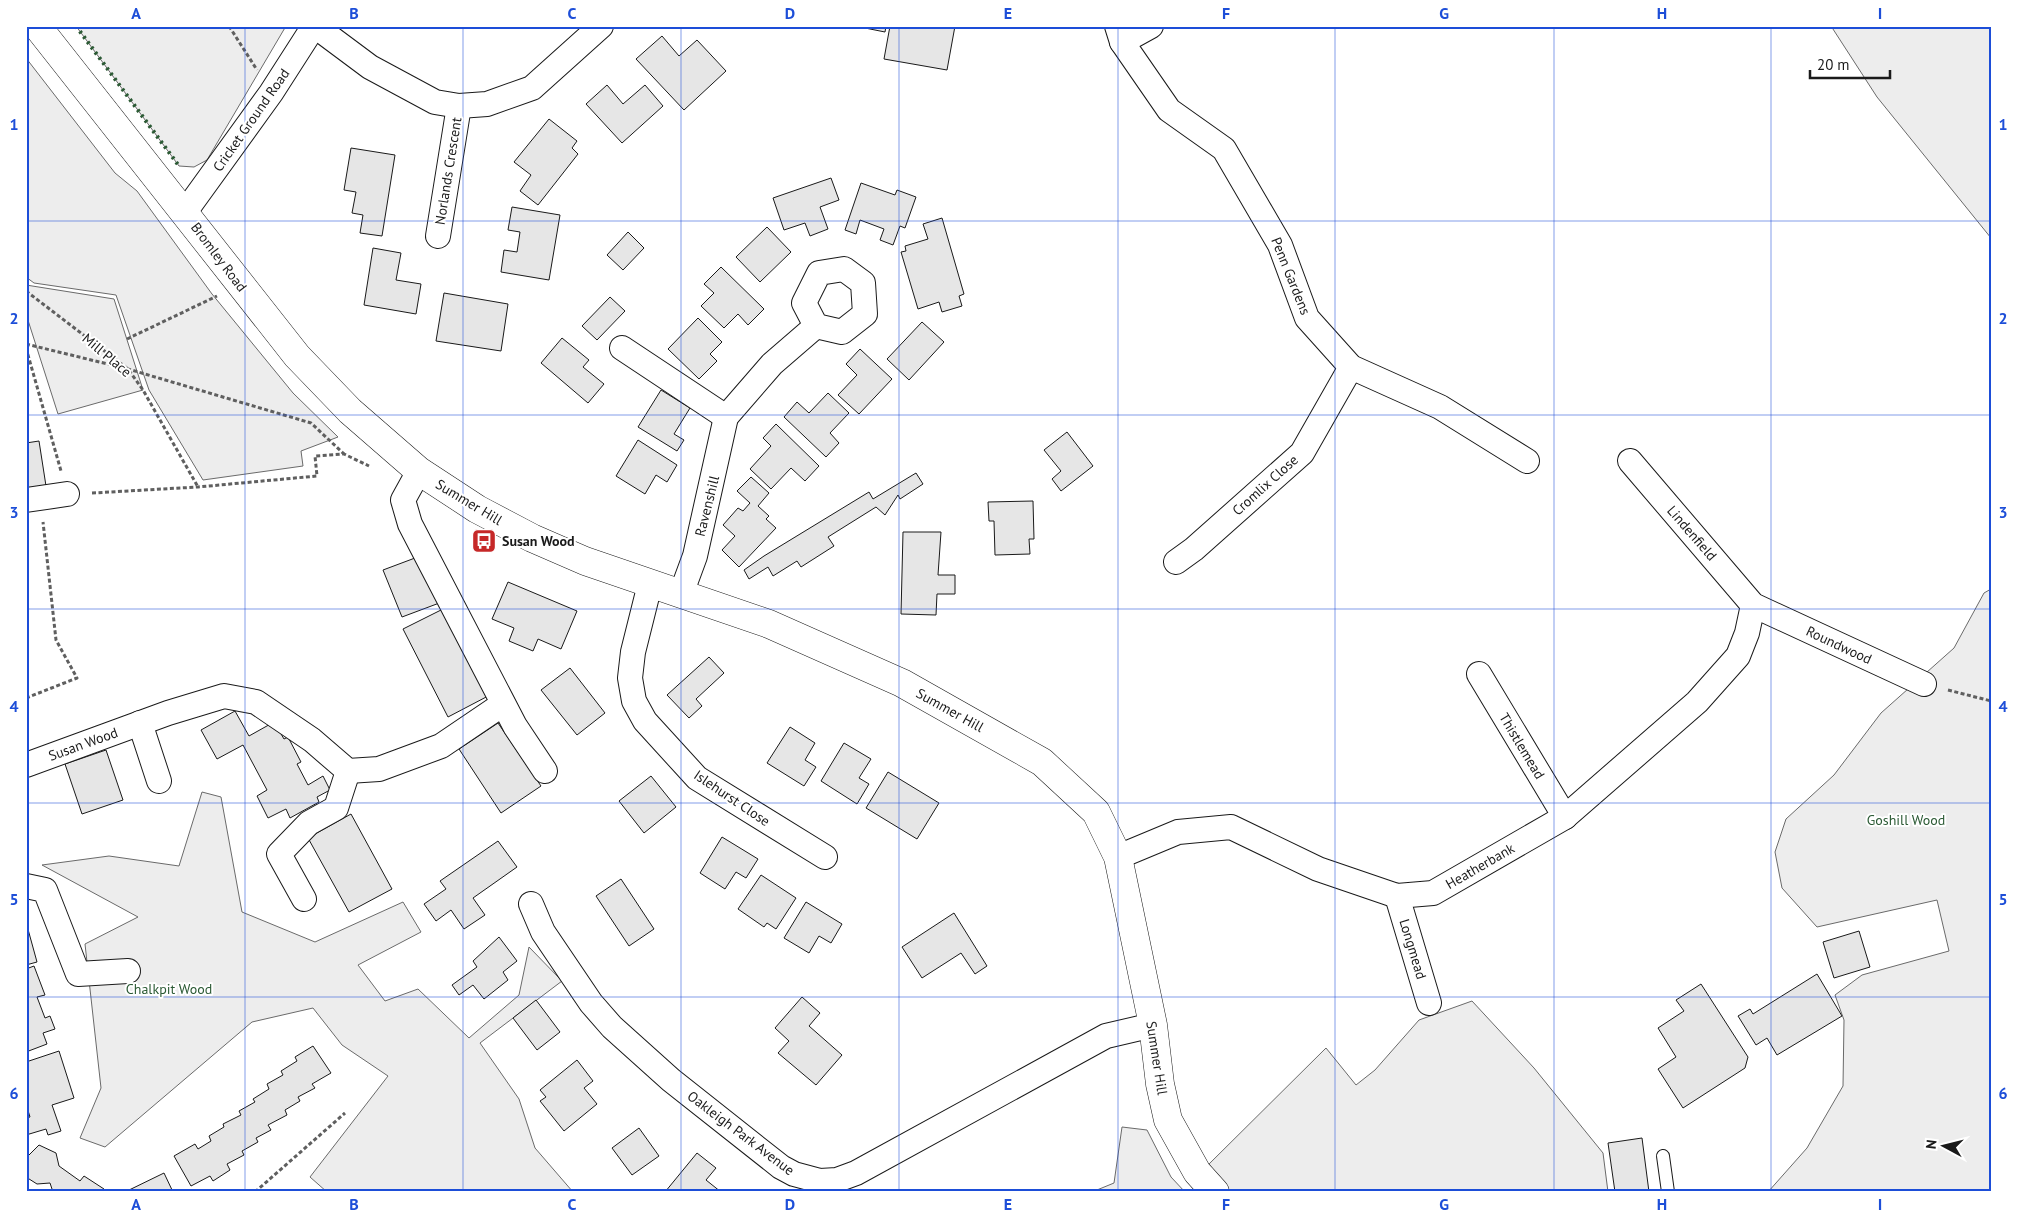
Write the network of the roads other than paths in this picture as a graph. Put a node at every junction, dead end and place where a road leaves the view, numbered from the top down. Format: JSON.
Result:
{"nodes":[{"id":1,"x":37,"y":26,"type":"edge"},
{"id":2,"x":314,"y":26,"type":"edge"},
{"id":3,"x":601,"y":26,"type":"edge"},
{"id":4,"x":1151,"y":26,"type":"edge"},
{"id":5,"x":1120,"y":34,"type":"edge"},
{"id":6,"x":459,"y":106,"type":"junction"},
{"id":7,"x":186,"y":212,"type":"junction"},
{"id":8,"x":438,"y":236,"type":"dead end"},
{"id":9,"x":816,"y":326,"type":"dead end"},
{"id":10,"x":622,"y":348,"type":"dead end"},
{"id":11,"x":1351,"y":367,"type":"junction"},
{"id":12,"x":726,"y":416,"type":"junction"},
{"id":13,"x":1527,"y":461,"type":"dead end"},
{"id":14,"x":1630,"y":461,"type":"dead end"},
{"id":15,"x":419,"y":471,"type":"junction"},
{"id":16,"x":67,"y":494,"type":"road end"},
{"id":17,"x":26,"y":500,"type":"edge"},
{"id":18,"x":1176,"y":562,"type":"dead end"},
{"id":19,"x":650,"y":584,"type":"junction"},
{"id":20,"x":681,"y":594,"type":"junction"},
{"id":21,"x":1753,"y":605,"type":"junction"},
{"id":22,"x":1479,"y":674,"type":"dead end"},
{"id":23,"x":1924,"y":684,"type":"road end"},
{"id":24,"x":503,"y":704,"type":"junction"},
{"id":25,"x":140,"y":723,"type":"junction"},
{"id":26,"x":26,"y":765,"type":"edge"},
{"id":27,"x":348,"y":771,"type":"junction"},
{"id":28,"x":545,"y":771,"type":"dead end"},
{"id":29,"x":159,"y":781,"type":"dead end"},
{"id":30,"x":1565,"y":817,"type":"junction"},
{"id":31,"x":1118,"y":856,"type":"junction"},
{"id":32,"x":824,"y":857,"type":"dead end"},
{"id":33,"x":26,"y":886,"type":"edge"},
{"id":34,"x":1397,"y":896,"type":"junction"},
{"id":35,"x":304,"y":899,"type":"dead end"},
{"id":36,"x":531,"y":904,"type":"dead end"},
{"id":37,"x":128,"y":971,"type":"dead end"},
{"id":38,"x":1429,"y":1003,"type":"dead end"},
{"id":39,"x":1153,"y":1025,"type":"junction"},
{"id":40,"x":1663,"y":1156,"type":"dead end"},
{"id":41,"x":1215,"y":1192,"type":"edge"},
{"id":42,"x":1668,"y":1192,"type":"edge"}],
"edges":[{"from":1,"to":7,"type":"main road","name":"Bromley Road"},
{"from":2,"to":6,"type":"street","name":"Norlands Crescent"},
{"from":2,"to":7,"type":"street","name":"Cricket Ground Road"},
{"from":3,"to":6,"type":"street","name":"Norlands Crescent"},
{"from":4,"to":5,"type":"street"},
{"from":5,"to":11,"type":"street","name":"Penn Gardens"},
{"from":6,"to":8,"type":"street","name":"Norlands Crescent"},
{"from":7,"to":15,"type":"main road","name":"Bromley Road"},
{"from":9,"to":12,"type":"street"},
{"from":10,"to":12,"type":"street"},
{"from":11,"to":13,"type":"street","name":"Penn Gardens"},
{"from":11,"to":18,"type":"street","name":"Cromlix Close"},
{"from":12,"to":20,"type":"street","name":"Ravenshill"},
{"from":14,"to":21,"type":"street","name":"Lindenfield"},
{"from":15,"to":19,"type":"main road","name":"Summer Hill"},
{"from":15,"to":24,"type":"street"},
{"from":16,"to":17,"type":"street"},
{"from":19,"to":20,"type":"main road","name":"Summer Hill"},
{"from":19,"to":32,"type":"street","name":"Islehurst Close"},
{"from":20,"to":31,"type":"main road","name":"Summer Hill"},
{"from":21,"to":23,"type":"street","name":"Roundwood"},
{"from":21,"to":30,"type":"street","name":"Heatherbank"},
{"from":22,"to":30,"type":"street","name":"Thistlemead"},
{"from":24,"to":27,"type":"street"},
{"from":24,"to":28,"type":"street"},
{"from":25,"to":26,"type":"street","name":"Susan Wood"},
{"from":25,"to":27,"type":"street","name":"Susan Wood"},
{"from":25,"to":29,"type":"street"},
{"from":27,"to":35,"type":"street"},
{"from":30,"to":34,"type":"street","name":"Heatherbank"},
{"from":31,"to":34,"type":"street","name":"Heatherbank"},
{"from":31,"to":39,"type":"main road","name":"Summer Hill"},
{"from":33,"to":37,"type":"street"},
{"from":34,"to":38,"type":"street","name":"Longmead"},
{"from":36,"to":39,"type":"street","name":"Oakleigh Park Avenue"},
{"from":39,"to":41,"type":"main road","name":"Summer Hill"},
{"from":40,"to":42,"type":"lane"}]}
